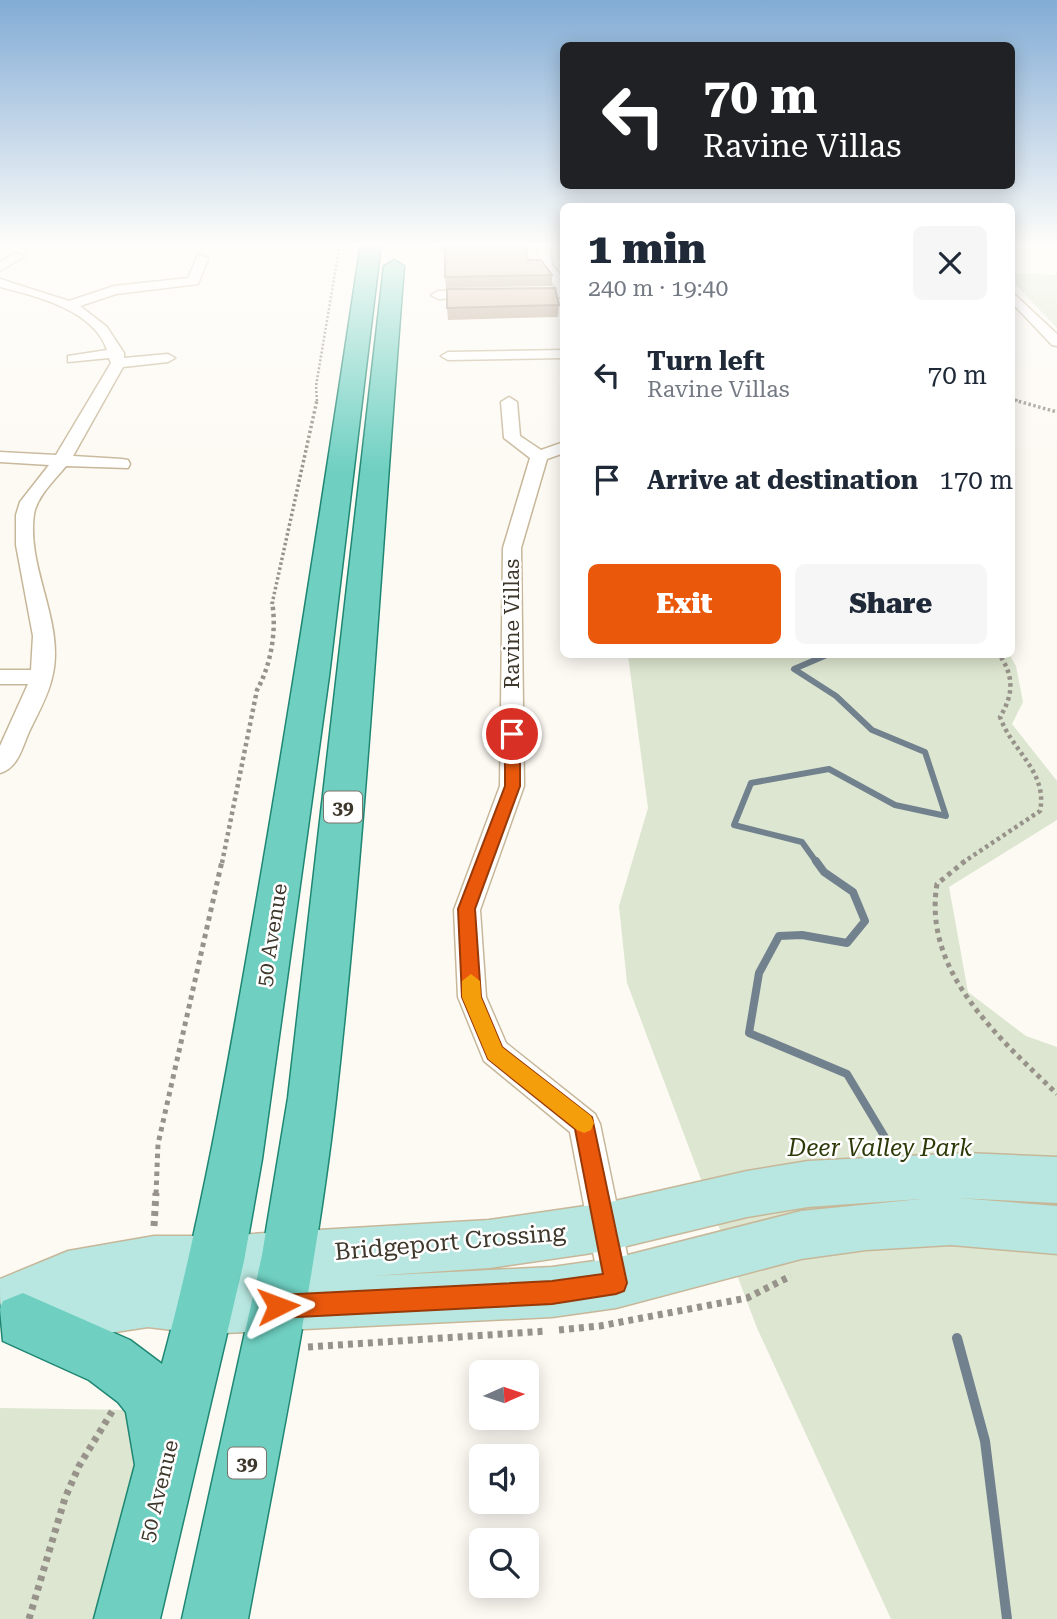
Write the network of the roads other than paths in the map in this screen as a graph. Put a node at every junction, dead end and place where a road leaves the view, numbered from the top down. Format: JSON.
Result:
{"nodes":[{"id":1,"x":86,"y":319,"type":"edge"},
{"id":2,"x":360,"y":319,"type":"edge"},
{"id":3,"x":390,"y":319,"type":"edge"},
{"id":4,"x":1034,"y":319,"type":"edge"},
{"id":5,"x":1057,"y":342,"type":"edge"},
{"id":6,"x":560,"y":354,"type":"edge"},
{"id":7,"x":448,"y":356,"type":"dead end"},
{"id":8,"x":117,"y":358,"type":"junction"},
{"id":9,"x":167,"y":358,"type":"dead end"},
{"id":10,"x":73,"y":359,"type":"dead end"},
{"id":11,"x":509,"y":402,"type":"dead end"},
{"id":12,"x":560,"y":448,"type":"edge"},
{"id":13,"x":540,"y":456,"type":"junction"},
{"id":14,"x":0,"y":457,"type":"edge"},
{"id":15,"x":62,"y":460,"type":"junction"},
{"id":16,"x":122,"y":464,"type":"dead end"},
{"id":17,"x":0,"y":677,"type":"edge"},
{"id":18,"x":42,"y":677,"type":"junction"},
{"id":19,"x":0,"y":765,"type":"edge"},
{"id":20,"x":1057,"y":1180,"type":"edge"},
{"id":21,"x":606,"y":1227,"type":"junction"},
{"id":22,"x":1057,"y":1230,"type":"edge"},
{"id":23,"x":216,"y":1261,"type":"junction"},
{"id":24,"x":284,"y":1281,"type":"junction"},
{"id":25,"x":616,"y":1283,"type":"junction"},
{"id":26,"x":205,"y":1309,"type":"junction"},
{"id":27,"x":8,"y":1315,"type":"edge"},
{"id":28,"x":164,"y":1473,"type":"junction"},
{"id":29,"x":127,"y":1619,"type":"edge"},
{"id":30,"x":215,"y":1619,"type":"edge"}],
"edges":[{"from":1,"to":8,"type":"street"},
{"from":2,"to":23,"type":"main road","name":"50 Avenue","number":"39"},
{"from":3,"to":24,"type":"main road","number":"39"},
{"from":4,"to":5,"type":"street"},
{"from":6,"to":7,"type":"street"},
{"from":8,"to":9,"type":"street"},
{"from":8,"to":10,"type":"street"},
{"from":8,"to":15,"type":"street"},
{"from":11,"to":13,"type":"street"},
{"from":12,"to":13,"type":"street"},
{"from":13,"to":21,"type":"street","name":"Ravine Villas"},
{"from":14,"to":15,"type":"street"},
{"from":15,"to":16,"type":"street"},
{"from":15,"to":18,"type":"street"},
{"from":17,"to":18,"type":"street"},
{"from":18,"to":19,"type":"street"},
{"from":20,"to":21,"type":"street","name":"Bridgeport Crossing"},
{"from":21,"to":24,"type":"street","name":"Bridgeport Crossing"},
{"from":21,"to":25,"type":"street","name":"Ravine Villas"},
{"from":22,"to":25,"type":"street","name":"Bridgeport Crossing"},
{"from":23,"to":24,"type":"street","name":"Bridgeport Crossing"},
{"from":23,"to":26,"type":"main road","name":"50 Avenue","number":"39"},
{"from":23,"to":27,"type":"street","name":"Bridgeport Crossing"},
{"from":24,"to":25,"type":"street","name":"Bridgeport Crossing"},
{"from":24,"to":26,"type":"street","name":"Bridgeport Crossing"},
{"from":24,"to":30,"type":"main road","number":"39"},
{"from":26,"to":27,"type":"street","name":"Bridgeport Crossing"},
{"from":26,"to":28,"type":"main road","name":"50 Avenue","number":"39"},
{"from":27,"to":28,"type":"main road"},
{"from":28,"to":29,"type":"main road","name":"50 Avenue","number":"39"}]}
